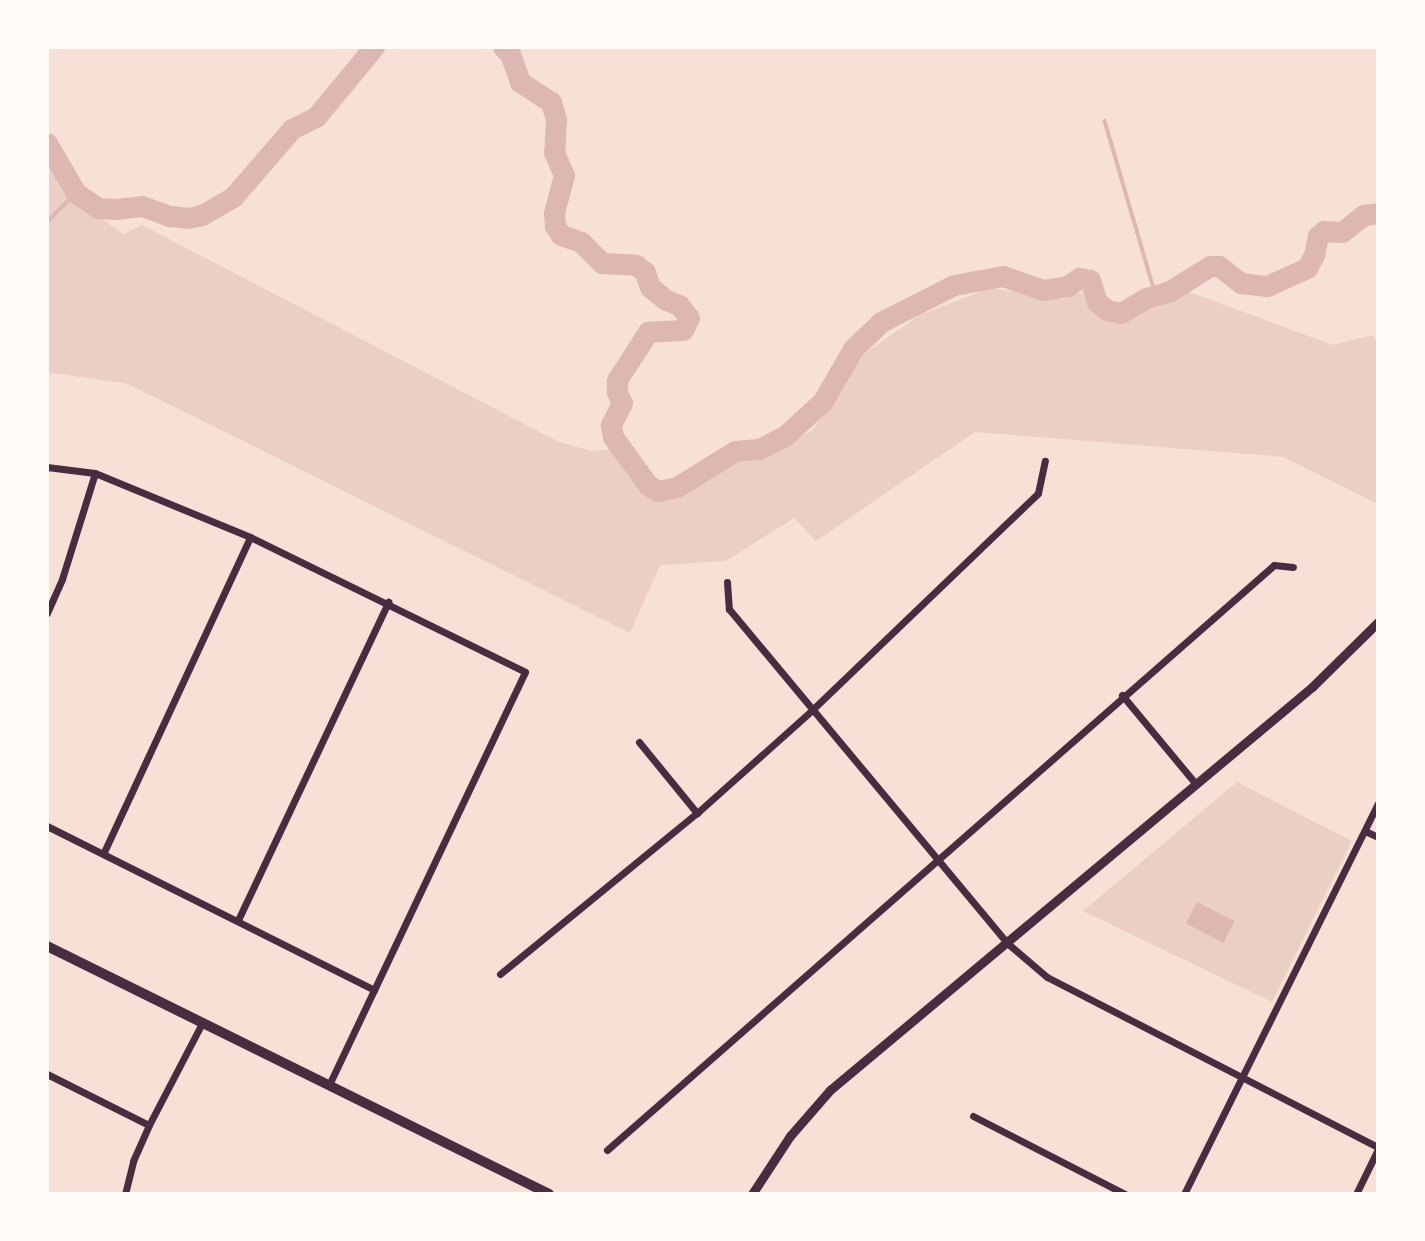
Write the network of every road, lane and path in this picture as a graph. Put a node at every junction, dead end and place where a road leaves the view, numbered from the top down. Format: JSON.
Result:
{"nodes":[{"id":1,"x":1045,"y":461,"type":"dead end"},
{"id":2,"x":47,"y":467,"type":"edge"},
{"id":3,"x":95,"y":473,"type":"junction"},
{"id":4,"x":250,"y":537,"type":"junction"},
{"id":5,"x":1293,"y":567,"type":"dead end"},
{"id":6,"x":727,"y":582,"type":"dead end"},
{"id":7,"x":388,"y":602,"type":"junction"},
{"id":8,"x":47,"y":613,"type":"edge"},
{"id":9,"x":1378,"y":622,"type":"edge"},
{"id":10,"x":1122,"y":695,"type":"junction"},
{"id":11,"x":812,"y":710,"type":"junction"},
{"id":12,"x":639,"y":742,"type":"dead end"},
{"id":13,"x":1196,"y":784,"type":"junction"},
{"id":14,"x":1378,"y":804,"type":"edge"},
{"id":15,"x":697,"y":813,"type":"junction"},
{"id":16,"x":47,"y":826,"type":"edge"},
{"id":17,"x":1365,"y":831,"type":"junction"},
{"id":18,"x":1378,"y":837,"type":"edge"},
{"id":19,"x":104,"y":852,"type":"junction"},
{"id":20,"x":936,"y":860,"type":"junction"},
{"id":21,"x":238,"y":920,"type":"junction"},
{"id":22,"x":1006,"y":942,"type":"junction"},
{"id":23,"x":47,"y":946,"type":"edge"},
{"id":24,"x":500,"y":974,"type":"dead end"},
{"id":25,"x":373,"y":990,"type":"junction"},
{"id":26,"x":202,"y":1023,"type":"junction"},
{"id":27,"x":47,"y":1074,"type":"edge"},
{"id":28,"x":1242,"y":1077,"type":"junction"},
{"id":29,"x":329,"y":1084,"type":"junction"},
{"id":30,"x":973,"y":1116,"type":"dead end"},
{"id":31,"x":149,"y":1125,"type":"junction"},
{"id":32,"x":1378,"y":1148,"type":"edge"},
{"id":33,"x":607,"y":1150,"type":"dead end"},
{"id":34,"x":125,"y":1194,"type":"edge"},
{"id":35,"x":549,"y":1194,"type":"edge"},
{"id":36,"x":752,"y":1194,"type":"edge"},
{"id":37,"x":1125,"y":1194,"type":"edge"},
{"id":38,"x":1184,"y":1194,"type":"edge"},
{"id":39,"x":1356,"y":1194,"type":"edge"}],
"edges":[{"from":1,"to":11,"type":"street"},
{"from":2,"to":3,"type":"street"},
{"from":3,"to":4,"type":"street"},
{"from":3,"to":8,"type":"street"},
{"from":4,"to":7,"type":"street"},
{"from":4,"to":19,"type":"street"},
{"from":5,"to":10,"type":"street"},
{"from":6,"to":11,"type":"street"},
{"from":7,"to":21,"type":"street"},
{"from":7,"to":25,"type":"street"},
{"from":9,"to":13,"type":"street"},
{"from":10,"to":13,"type":"street"},
{"from":10,"to":20,"type":"street"},
{"from":11,"to":15,"type":"street"},
{"from":11,"to":20,"type":"street"},
{"from":12,"to":15,"type":"street"},
{"from":13,"to":22,"type":"street"},
{"from":14,"to":17,"type":"street"},
{"from":15,"to":24,"type":"street"},
{"from":16,"to":19,"type":"street"},
{"from":17,"to":18,"type":"street"},
{"from":17,"to":28,"type":"street"},
{"from":19,"to":21,"type":"street"},
{"from":20,"to":22,"type":"street"},
{"from":20,"to":33,"type":"street"},
{"from":21,"to":25,"type":"street"},
{"from":22,"to":28,"type":"street"},
{"from":22,"to":36,"type":"street"},
{"from":23,"to":26,"type":"main road"},
{"from":25,"to":29,"type":"street"},
{"from":26,"to":29,"type":"main road"},
{"from":26,"to":31,"type":"street"},
{"from":27,"to":31,"type":"street"},
{"from":28,"to":32,"type":"street"},
{"from":28,"to":38,"type":"street"},
{"from":29,"to":35,"type":"main road"},
{"from":30,"to":37,"type":"street"},
{"from":31,"to":34,"type":"street"},
{"from":32,"to":39,"type":"street"}]}
